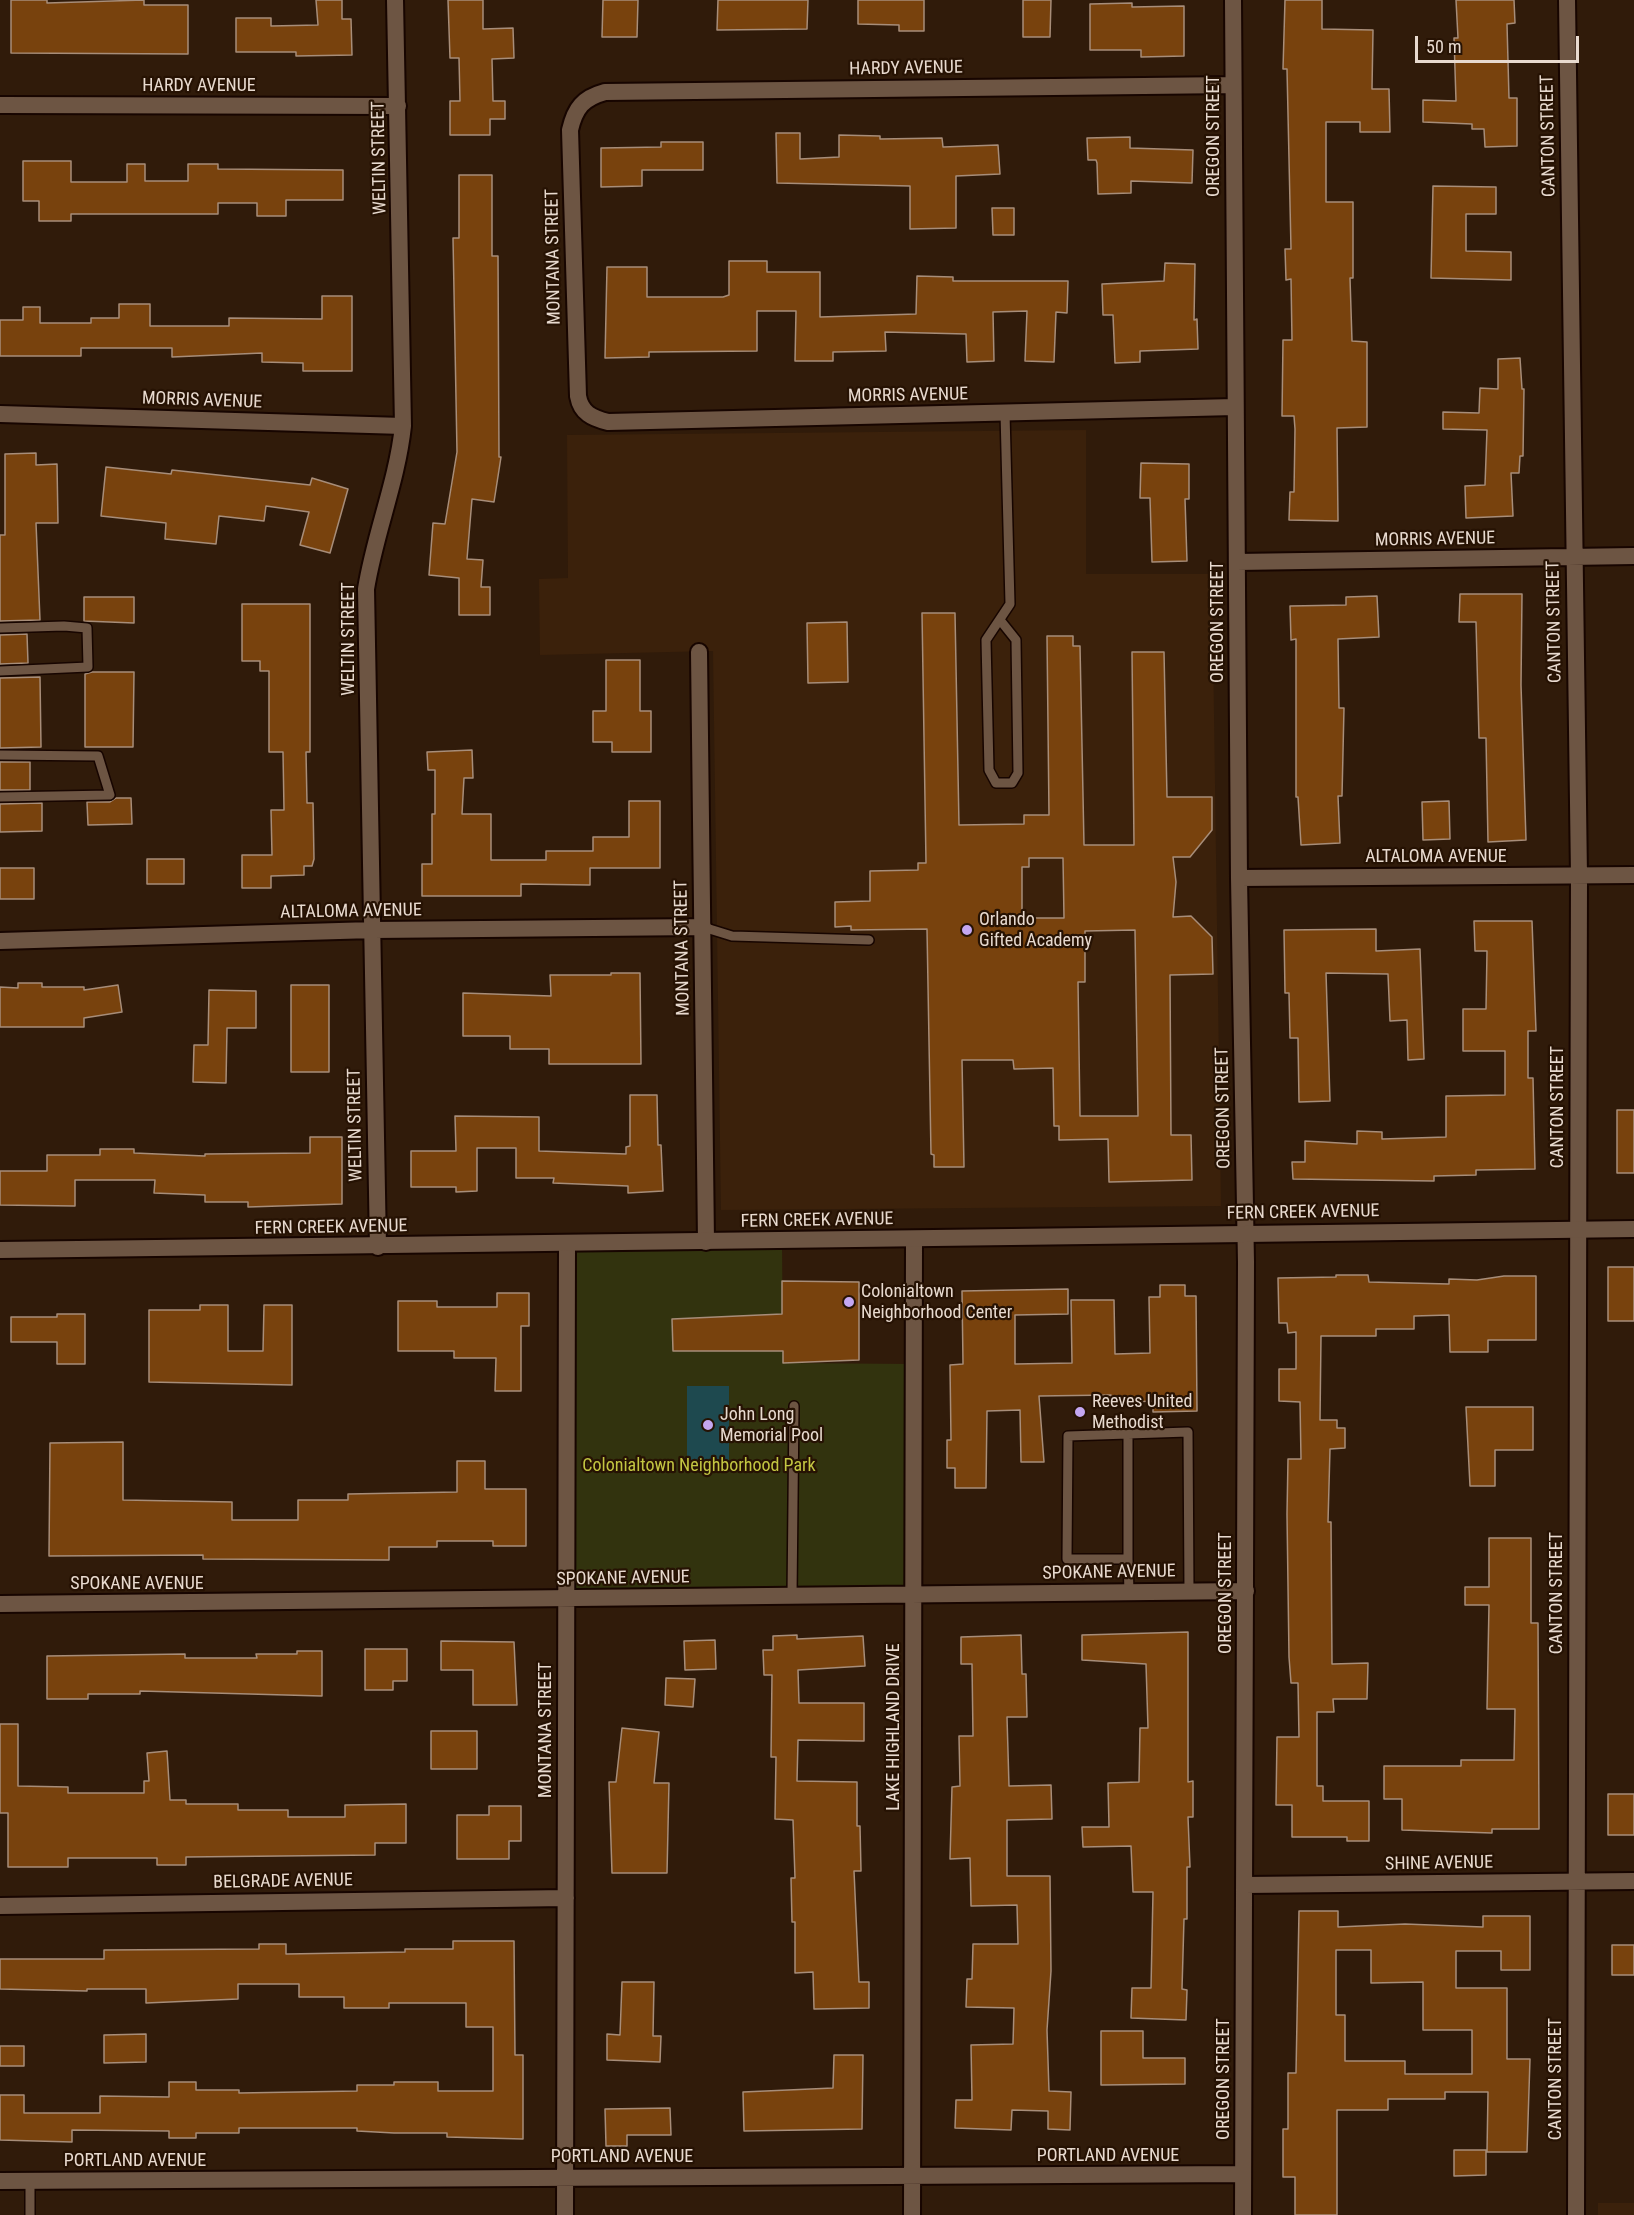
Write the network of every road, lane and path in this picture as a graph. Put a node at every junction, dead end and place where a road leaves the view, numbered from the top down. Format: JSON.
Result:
{"nodes":[{"id":1,"x":395,"y":0,"type":"edge"},
{"id":2,"x":1233,"y":0,"type":"edge"},
{"id":3,"x":1567,"y":0,"type":"edge"},
{"id":4,"x":1233,"y":85,"type":"junction"},
{"id":5,"x":582,"y":102,"type":"joint"},
{"id":6,"x":0,"y":105,"type":"edge"},
{"id":7,"x":398,"y":106,"type":"junction"},
{"id":8,"x":1235,"y":407,"type":"junction"},
{"id":9,"x":585,"y":412,"type":"joint"},
{"id":10,"x":0,"y":414,"type":"edge"},
{"id":11,"x":1005,"y":414,"type":"junction"},
{"id":12,"x":404,"y":426,"type":"junction"},
{"id":13,"x":1634,"y":556,"type":"edge"},
{"id":14,"x":1573,"y":557,"type":"junction"},
{"id":15,"x":1237,"y":562,"type":"junction"},
{"id":16,"x":1000,"y":620,"type":"junction"},
{"id":17,"x":0,"y":628,"type":"edge"},
{"id":18,"x":699,"y":652,"type":"dead end"},
{"id":19,"x":0,"y":671,"type":"edge"},
{"id":20,"x":0,"y":755,"type":"edge"},
{"id":21,"x":0,"y":797,"type":"edge"},
{"id":22,"x":1579,"y":875,"type":"junction"},
{"id":23,"x":1634,"y":875,"type":"edge"},
{"id":24,"x":1239,"y":878,"type":"junction"},
{"id":25,"x":703,"y":927,"type":"junction"},
{"id":26,"x":373,"y":930,"type":"junction"},
{"id":27,"x":869,"y":940,"type":"dead end"},
{"id":28,"x":0,"y":941,"type":"edge"},
{"id":29,"x":1634,"y":1229,"type":"edge"},
{"id":30,"x":1577,"y":1230,"type":"junction"},
{"id":31,"x":1245,"y":1233,"type":"junction"},
{"id":32,"x":914,"y":1240,"type":"junction"},
{"id":33,"x":706,"y":1242,"type":"junction"},
{"id":34,"x":567,"y":1245,"type":"junction"},
{"id":35,"x":378,"y":1247,"type":"junction"},
{"id":36,"x":0,"y":1250,"type":"edge"},
{"id":37,"x":794,"y":1406,"type":"dead end"},
{"id":38,"x":1128,"y":1434,"type":"junction"},
{"id":39,"x":1128,"y":1559,"type":"junction"},
{"id":40,"x":1246,"y":1591,"type":"junction"},
{"id":41,"x":1129,"y":1592,"type":"junction"},
{"id":42,"x":1189,"y":1592,"type":"junction"},
{"id":43,"x":914,"y":1594,"type":"junction"},
{"id":44,"x":792,"y":1596,"type":"junction"},
{"id":45,"x":566,"y":1599,"type":"junction"},
{"id":46,"x":0,"y":1604,"type":"edge"},
{"id":47,"x":1576,"y":1881,"type":"junction"},
{"id":48,"x":1634,"y":1881,"type":"edge"},
{"id":49,"x":1245,"y":1886,"type":"junction"},
{"id":50,"x":566,"y":1898,"type":"junction"},
{"id":51,"x":0,"y":1906,"type":"edge"},
{"id":52,"x":1243,"y":2175,"type":"junction"},
{"id":53,"x":912,"y":2176,"type":"junction"},
{"id":54,"x":565,"y":2177,"type":"junction"},
{"id":55,"x":0,"y":2181,"type":"edge"},
{"id":56,"x":30,"y":2181,"type":"junction"},
{"id":57,"x":30,"y":2215,"type":"edge"},
{"id":58,"x":565,"y":2215,"type":"edge"},
{"id":59,"x":912,"y":2215,"type":"edge"},
{"id":60,"x":1243,"y":2215,"type":"edge"},
{"id":61,"x":1576,"y":2215,"type":"edge"}],
"edges":[{"from":1,"to":7,"type":"street","name":"WELTIN STREET"},
{"from":2,"to":4,"type":"street","name":"OREGON STREET"},
{"from":3,"to":14,"type":"street","name":"CANTON STREET"},
{"from":4,"to":5,"type":"street","name":"HARDY AVENUE"},
{"from":4,"to":8,"type":"street","name":"OREGON STREET"},
{"from":5,"to":9,"type":"street","name":"MONTANA STREET"},
{"from":6,"to":7,"type":"street","name":"HARDY AVENUE"},
{"from":7,"to":12,"type":"street","name":"WELTIN STREET"},
{"from":8,"to":11,"type":"street","name":"MORRIS AVENUE"},
{"from":8,"to":15,"type":"street","name":"OREGON STREET"},
{"from":9,"to":11,"type":"street","name":"MORRIS AVENUE"},
{"from":10,"to":12,"type":"street","name":"MORRIS AVENUE"},
{"from":11,"to":16,"type":"lane"},
{"from":12,"to":26,"type":"street","name":"WELTIN STREET"},
{"from":13,"to":14,"type":"street","name":"MORRIS AVENUE"},
{"from":14,"to":15,"type":"street","name":"MORRIS AVENUE"},
{"from":14,"to":22,"type":"street","name":"CANTON STREET"},
{"from":15,"to":24,"type":"street","name":"OREGON STREET"},
{"from":16,"to":16,"type":"lane"},
{"from":17,"to":19,"type":"lane"},
{"from":18,"to":25,"type":"street","name":"MONTANA STREET"},
{"from":20,"to":21,"type":"lane"},
{"from":22,"to":23,"type":"street","name":"ALTALOMA AVENUE"},
{"from":22,"to":24,"type":"street","name":"ALTALOMA AVENUE"},
{"from":22,"to":30,"type":"street","name":"CANTON STREET"},
{"from":24,"to":31,"type":"street","name":"OREGON STREET"},
{"from":25,"to":26,"type":"street","name":"ALTALOMA AVENUE"},
{"from":25,"to":27,"type":"lane"},
{"from":25,"to":33,"type":"street","name":"MONTANA STREET"},
{"from":26,"to":28,"type":"street","name":"ALTALOMA AVENUE"},
{"from":26,"to":35,"type":"street","name":"WELTIN STREET"},
{"from":29,"to":30,"type":"street","name":"FERN CREEK AVENUE"},
{"from":30,"to":31,"type":"street","name":"FERN CREEK AVENUE"},
{"from":30,"to":47,"type":"street","name":"CANTON STREET"},
{"from":31,"to":32,"type":"street","name":"FERN CREEK AVENUE"},
{"from":31,"to":40,"type":"street","name":"OREGON STREET"},
{"from":32,"to":33,"type":"street","name":"FERN CREEK AVENUE"},
{"from":32,"to":43,"type":"street","name":"LAKE HIGHLAND DRIVE"},
{"from":33,"to":34,"type":"street","name":"FERN CREEK AVENUE"},
{"from":34,"to":35,"type":"street","name":"FERN CREEK AVENUE"},
{"from":34,"to":45,"type":"street","name":"MONTANA STREET"},
{"from":35,"to":36,"type":"street","name":"FERN CREEK AVENUE"},
{"from":37,"to":44,"type":"lane"},
{"from":38,"to":39,"type":"lane"},
{"from":38,"to":39,"type":"lane"},
{"from":38,"to":42,"type":"lane"},
{"from":39,"to":41,"type":"lane"},
{"from":40,"to":42,"type":"street","name":"SPOKANE AVENUE"},
{"from":40,"to":49,"type":"street","name":"OREGON STREET"},
{"from":41,"to":42,"type":"street","name":"SPOKANE AVENUE"},
{"from":41,"to":43,"type":"street","name":"SPOKANE AVENUE"},
{"from":43,"to":44,"type":"street","name":"SPOKANE AVENUE"},
{"from":43,"to":53,"type":"street","name":"LAKE HIGHLAND DRIVE"},
{"from":44,"to":45,"type":"street","name":"SPOKANE AVENUE"},
{"from":45,"to":46,"type":"street","name":"SPOKANE AVENUE"},
{"from":45,"to":50,"type":"street","name":"MONTANA STREET"},
{"from":47,"to":48,"type":"street","name":"SHINE AVENUE"},
{"from":47,"to":49,"type":"street","name":"SHINE AVENUE"},
{"from":47,"to":61,"type":"street","name":"CANTON STREET"},
{"from":49,"to":52,"type":"street","name":"OREGON STREET"},
{"from":50,"to":51,"type":"street","name":"BELGRADE AVENUE"},
{"from":50,"to":54,"type":"street","name":"MONTANA STREET"},
{"from":52,"to":53,"type":"street","name":"PORTLAND AVENUE"},
{"from":52,"to":60,"type":"street","name":"OREGON STREET"},
{"from":53,"to":54,"type":"street","name":"PORTLAND AVENUE"},
{"from":53,"to":59,"type":"street","name":"LAKE HIGHLAND DRIVE"},
{"from":54,"to":56,"type":"street","name":"PORTLAND AVENUE"},
{"from":54,"to":58,"type":"street","name":"MONTANA STREET"},
{"from":55,"to":56,"type":"street","name":"PORTLAND AVENUE"},
{"from":56,"to":57,"type":"lane"}]}
